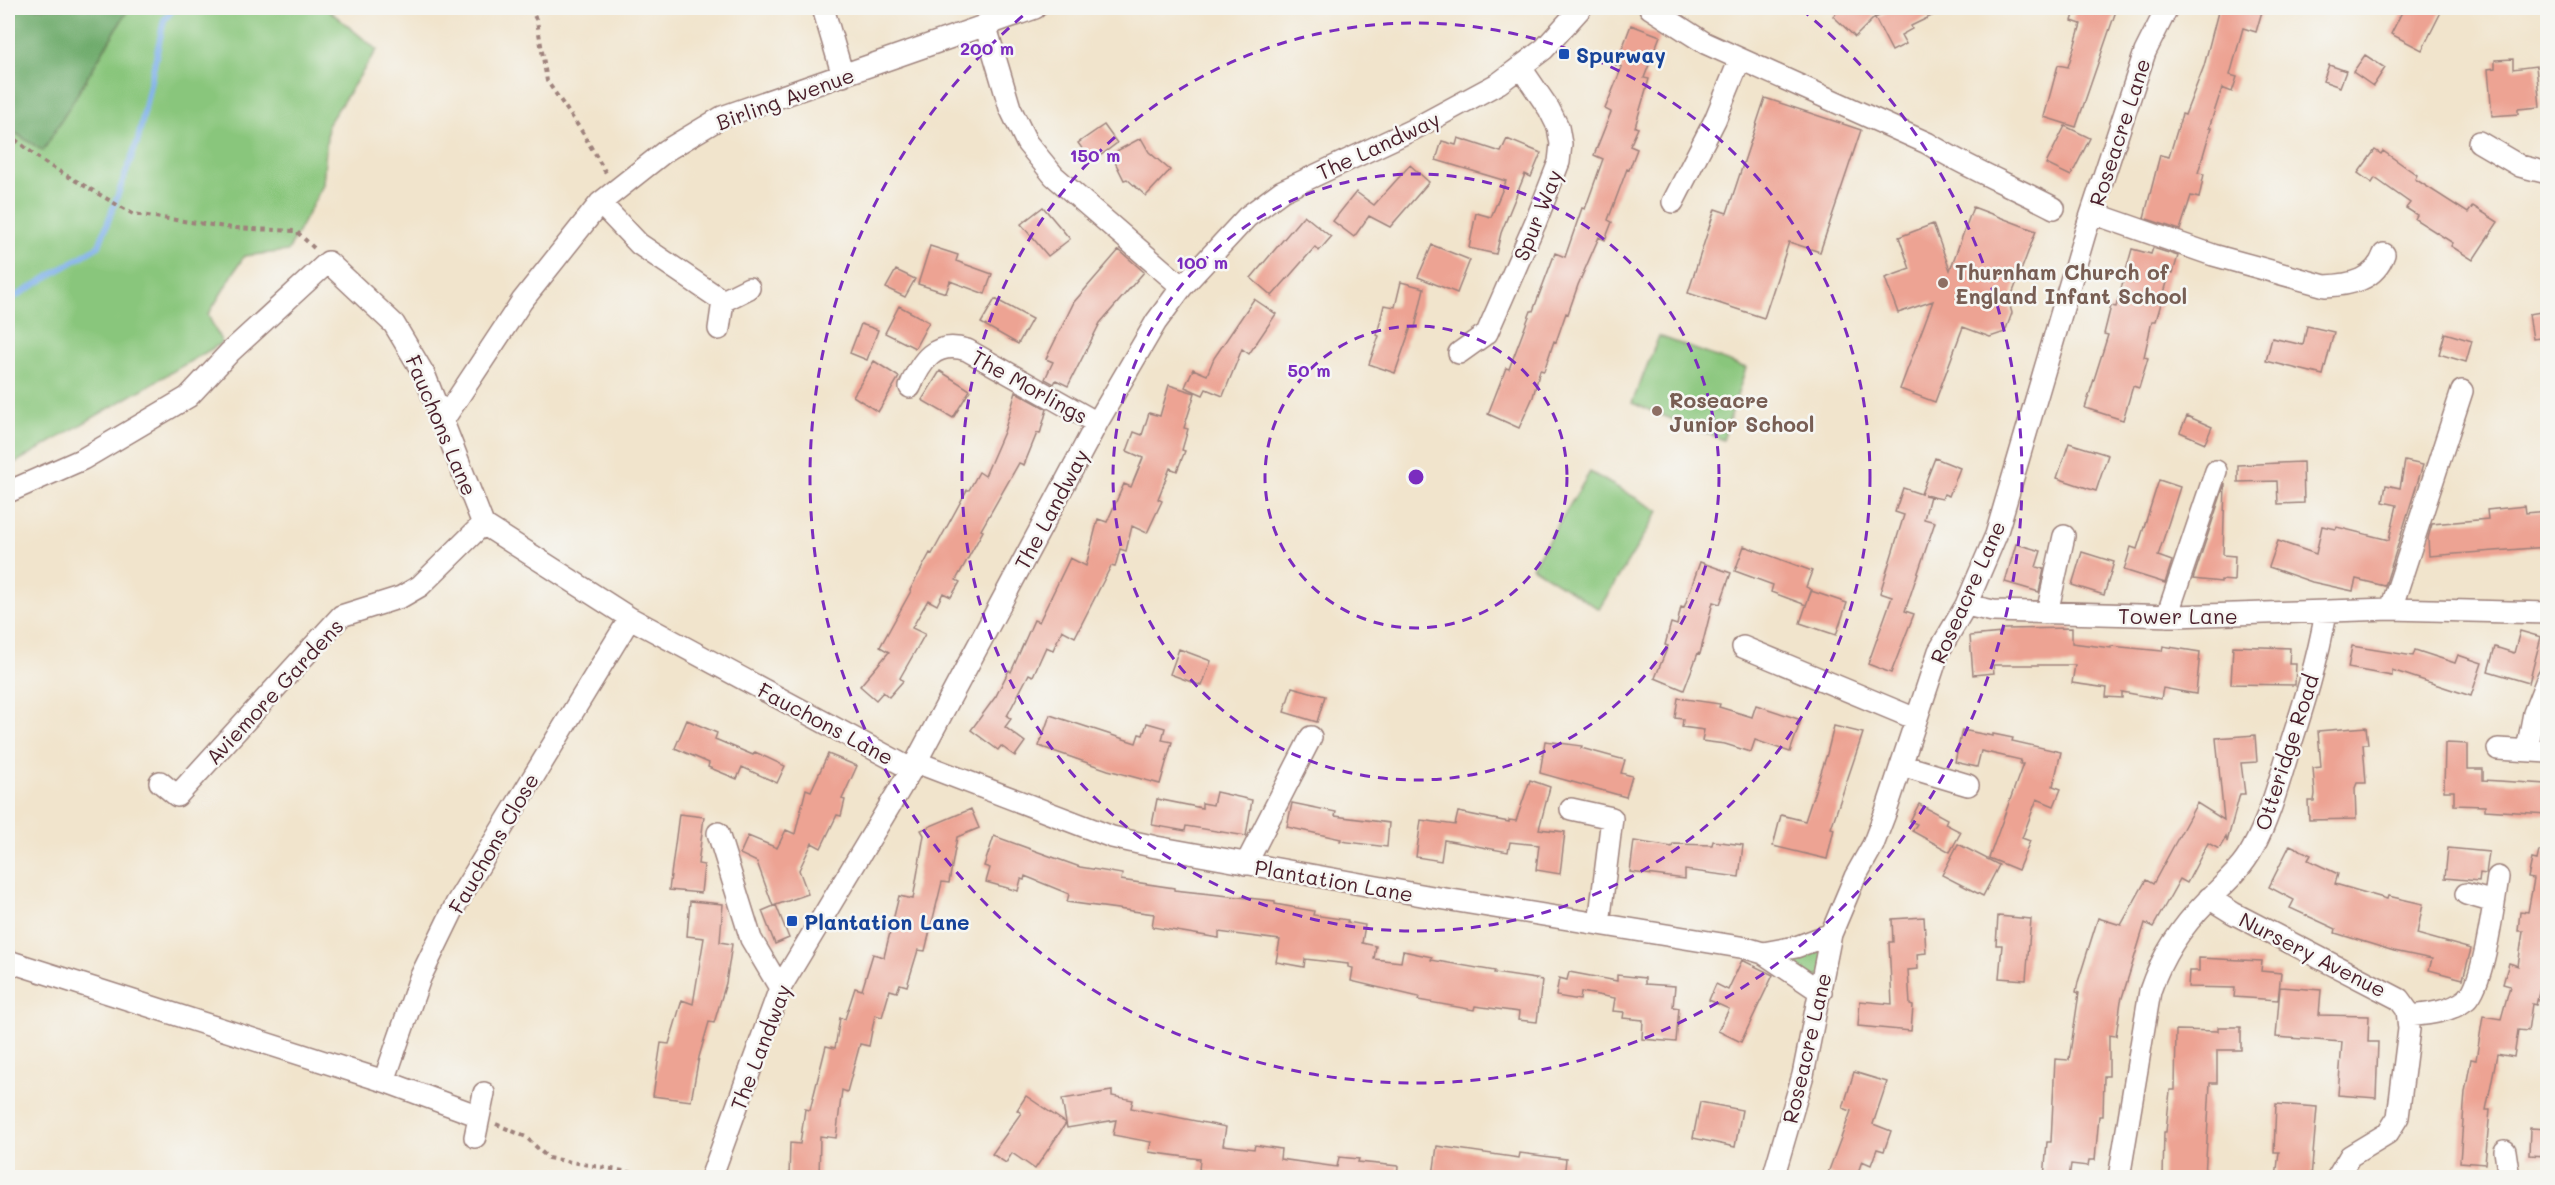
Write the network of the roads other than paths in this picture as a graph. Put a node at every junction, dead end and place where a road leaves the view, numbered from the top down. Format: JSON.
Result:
{"nodes":[{"id":1,"x":824,"y":8,"type":"edge"},
{"id":2,"x":1035,"y":8,"type":"edge"},
{"id":3,"x":1581,"y":8,"type":"edge"},
{"id":4,"x":1650,"y":8,"type":"edge"},
{"id":5,"x":2167,"y":8,"type":"edge"},
{"id":6,"x":985,"y":24,"type":"junction"},
{"id":7,"x":1740,"y":59,"type":"junction"},
{"id":8,"x":1521,"y":68,"type":"junction"},
{"id":9,"x":843,"y":76,"type":"junction"},
{"id":10,"x":2479,"y":142,"type":"dead end"},
{"id":11,"x":2547,"y":173,"type":"edge"},
{"id":12,"x":608,"y":196,"type":"junction"},
{"id":13,"x":1673,"y":202,"type":"dead end"},
{"id":14,"x":2054,"y":208,"type":"dead end"},
{"id":15,"x":2092,"y":213,"type":"junction"},
{"id":16,"x":2384,"y":254,"type":"dead end"},
{"id":17,"x":1182,"y":287,"type":"junction"},
{"id":18,"x":749,"y":288,"type":"dead end"},
{"id":19,"x":723,"y":302,"type":"junction"},
{"id":20,"x":719,"y":329,"type":"dead end"},
{"id":21,"x":1459,"y":352,"type":"dead end"},
{"id":22,"x":910,"y":387,"type":"dead end"},
{"id":23,"x":2462,"y":391,"type":"dead end"},
{"id":24,"x":444,"y":419,"type":"junction"},
{"id":25,"x":1097,"y":423,"type":"junction"},
{"id":26,"x":2216,"y":471,"type":"dead end"},
{"id":27,"x":8,"y":492,"type":"edge"},
{"id":28,"x":483,"y":524,"type":"junction"},
{"id":29,"x":2064,"y":536,"type":"dead end"},
{"id":30,"x":1966,"y":605,"type":"junction"},
{"id":31,"x":2391,"y":609,"type":"junction"},
{"id":32,"x":2326,"y":612,"type":"junction"},
{"id":33,"x":2047,"y":613,"type":"junction"},
{"id":34,"x":2547,"y":613,"type":"edge"},
{"id":35,"x":2167,"y":616,"type":"junction"},
{"id":36,"x":630,"y":618,"type":"junction"},
{"id":37,"x":1743,"y":647,"type":"dead end"},
{"id":38,"x":2547,"y":677,"type":"edge"},
{"id":39,"x":1916,"y":719,"type":"junction"},
{"id":40,"x":1311,"y":737,"type":"dead end"},
{"id":41,"x":2498,"y":749,"type":"dead end"},
{"id":42,"x":2537,"y":751,"type":"edge"},
{"id":43,"x":1901,"y":765,"type":"junction"},
{"id":44,"x":914,"y":766,"type":"junction"},
{"id":45,"x":160,"y":783,"type":"dead end"},
{"id":46,"x":1968,"y":784,"type":"dead end"},
{"id":47,"x":1571,"y":809,"type":"dead end"},
{"id":48,"x":718,"y":833,"type":"dead end"},
{"id":49,"x":1246,"y":864,"type":"junction"},
{"id":50,"x":2498,"y":877,"type":"dead end"},
{"id":51,"x":2466,"y":894,"type":"dead end"},
{"id":52,"x":2209,"y":898,"type":"junction"},
{"id":53,"x":2494,"y":902,"type":"junction"},
{"id":54,"x":1599,"y":924,"type":"junction"},
{"id":55,"x":1831,"y":934,"type":"junction"},
{"id":56,"x":1763,"y":953,"type":"junction"},
{"id":57,"x":8,"y":961,"type":"edge"},
{"id":58,"x":780,"y":988,"type":"junction"},
{"id":59,"x":1821,"y":992,"type":"junction"},
{"id":60,"x":2409,"y":1016,"type":"junction"},
{"id":61,"x":384,"y":1082,"type":"junction"},
{"id":62,"x":484,"y":1093,"type":"dead end"},
{"id":63,"x":479,"y":1116,"type":"junction"},
{"id":64,"x":475,"y":1137,"type":"dead end"},
{"id":65,"x":2505,"y":1151,"type":"dead end"},
{"id":66,"x":711,"y":1178,"type":"edge"},
{"id":67,"x":1773,"y":1178,"type":"edge"},
{"id":68,"x":2119,"y":1178,"type":"edge"},
{"id":69,"x":2337,"y":1178,"type":"edge"},
{"id":70,"x":2509,"y":1178,"type":"edge"}],
"edges":[{"from":1,"to":9,"type":"street"},
{"from":2,"to":6,"type":"street","name":"Birling Avenue"},
{"from":3,"to":8,"type":"street","name":"The Landway"},
{"from":4,"to":7,"type":"street"},
{"from":5,"to":15,"type":"street","name":"Roseacre Lane"},
{"from":6,"to":9,"type":"street","name":"Birling Avenue"},
{"from":6,"to":17,"type":"street"},
{"from":7,"to":13,"type":"street"},
{"from":7,"to":14,"type":"street"},
{"from":8,"to":17,"type":"street","name":"The Landway"},
{"from":8,"to":21,"type":"street","name":"Spur Way"},
{"from":9,"to":12,"type":"street","name":"Birling Avenue"},
{"from":10,"to":11,"type":"street"},
{"from":12,"to":19,"type":"street"},
{"from":12,"to":24,"type":"street","name":"Birling Avenue"},
{"from":15,"to":16,"type":"street"},
{"from":15,"to":30,"type":"street","name":"Roseacre Lane"},
{"from":17,"to":25,"type":"street","name":"The Landway"},
{"from":18,"to":19,"type":"street"},
{"from":19,"to":20,"type":"street"},
{"from":22,"to":25,"type":"street","name":"The Morlings"},
{"from":23,"to":31,"type":"street"},
{"from":24,"to":27,"type":"street","name":"Fauchons Lane"},
{"from":24,"to":28,"type":"street","name":"Fauchons Lane"},
{"from":25,"to":44,"type":"street","name":"The Landway"},
{"from":26,"to":35,"type":"street"},
{"from":28,"to":36,"type":"street","name":"Fauchons Lane"},
{"from":28,"to":45,"type":"street","name":"Aviemore Gardens"},
{"from":29,"to":33,"type":"street"},
{"from":30,"to":33,"type":"street","name":"Tower Lane"},
{"from":30,"to":39,"type":"street","name":"Roseacre Lane"},
{"from":31,"to":32,"type":"street","name":"Tower Lane"},
{"from":31,"to":34,"type":"street","name":"Tower Lane"},
{"from":32,"to":35,"type":"street","name":"Tower Lane"},
{"from":32,"to":52,"type":"street","name":"Otteridge Road"},
{"from":33,"to":35,"type":"street","name":"Tower Lane"},
{"from":36,"to":44,"type":"street","name":"Fauchons Lane"},
{"from":36,"to":61,"type":"street","name":"Fauchons Close"},
{"from":37,"to":39,"type":"street"},
{"from":38,"to":42,"type":"street"},
{"from":39,"to":43,"type":"street","name":"Roseacre Lane"},
{"from":40,"to":49,"type":"street"},
{"from":41,"to":42,"type":"street"},
{"from":43,"to":46,"type":"street"},
{"from":43,"to":55,"type":"street","name":"Roseacre Lane"},
{"from":44,"to":49,"type":"street","name":"Plantation Lane"},
{"from":44,"to":58,"type":"street","name":"The Landway"},
{"from":47,"to":54,"type":"street"},
{"from":48,"to":58,"type":"street"},
{"from":49,"to":54,"type":"street","name":"Plantation Lane"},
{"from":50,"to":53,"type":"street"},
{"from":51,"to":53,"type":"street"},
{"from":52,"to":60,"type":"street","name":"Nursery Avenue"},
{"from":52,"to":68,"type":"street","name":"Otteridge Road"},
{"from":53,"to":60,"type":"street"},
{"from":54,"to":56,"type":"street","name":"Plantation Lane"},
{"from":55,"to":56,"type":"street","name":"Plantation Lane"},
{"from":55,"to":59,"type":"street","name":"Roseacre Lane"},
{"from":56,"to":59,"type":"street","name":"Plantation Lane"},
{"from":57,"to":61,"type":"street"},
{"from":58,"to":66,"type":"street","name":"The Landway"},
{"from":59,"to":67,"type":"street","name":"Roseacre Lane"},
{"from":60,"to":69,"type":"street"},
{"from":61,"to":63,"type":"street"},
{"from":62,"to":63,"type":"street"},
{"from":63,"to":64,"type":"street"},
{"from":65,"to":70,"type":"street"}]}
